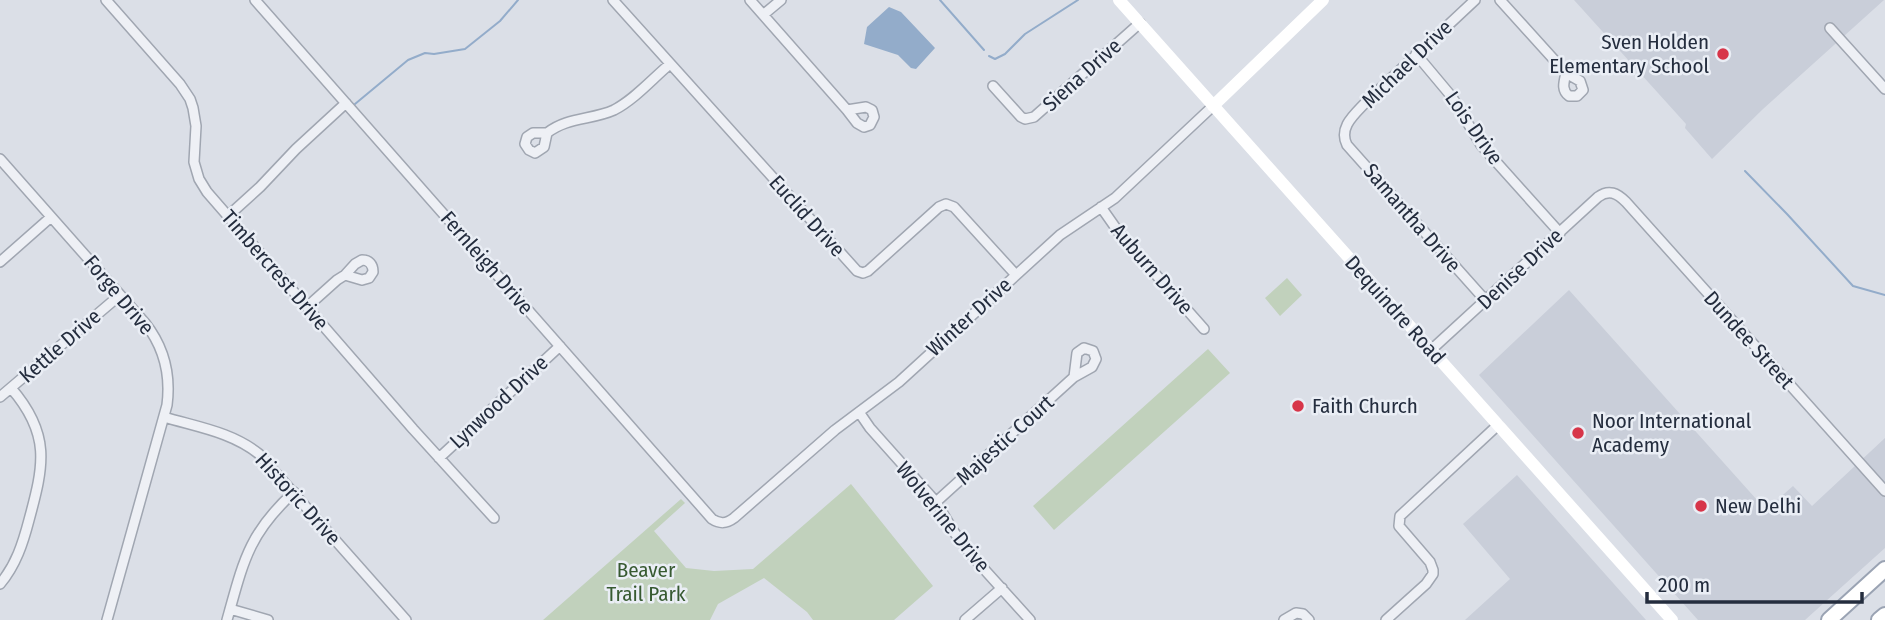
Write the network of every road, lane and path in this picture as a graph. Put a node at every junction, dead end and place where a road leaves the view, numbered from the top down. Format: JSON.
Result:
{"nodes":[{"id":1,"x":106,"y":0,"type":"edge"},
{"id":2,"x":255,"y":0,"type":"edge"},
{"id":3,"x":750,"y":0,"type":"edge"},
{"id":4,"x":781,"y":0,"type":"edge"},
{"id":5,"x":1119,"y":0,"type":"edge"},
{"id":6,"x":1323,"y":0,"type":"edge"},
{"id":7,"x":1475,"y":0,"type":"edge"},
{"id":8,"x":1500,"y":0,"type":"edge"},
{"id":9,"x":616,"y":1,"type":"edge"},
{"id":10,"x":764,"y":15,"type":"junction"},
{"id":11,"x":1140,"y":23,"type":"junction"},
{"id":12,"x":1830,"y":28,"type":"dead end"},
{"id":13,"x":1416,"y":54,"type":"junction"},
{"id":14,"x":670,"y":64,"type":"junction"},
{"id":15,"x":1566,"y":73,"type":"dead end"},
{"id":16,"x":993,"y":86,"type":"dead end"},
{"id":17,"x":1885,"y":89,"type":"edge"},
{"id":18,"x":346,"y":103,"type":"junction"},
{"id":19,"x":1213,"y":106,"type":"junction"},
{"id":20,"x":848,"y":110,"type":"dead end"},
{"id":21,"x":1344,"y":132,"type":"joint"},
{"id":22,"x":547,"y":133,"type":"dead end"},
{"id":23,"x":0,"y":159,"type":"edge"},
{"id":24,"x":1611,"y":192,"type":"joint"},
{"id":25,"x":1101,"y":208,"type":"junction"},
{"id":26,"x":228,"y":216,"type":"junction"},
{"id":27,"x":51,"y":217,"type":"junction"},
{"id":28,"x":1560,"y":233,"type":"junction"},
{"id":29,"x":0,"y":262,"type":"edge"},
{"id":30,"x":345,"y":275,"type":"dead end"},
{"id":31,"x":1016,"y":275,"type":"junction"},
{"id":32,"x":120,"y":295,"type":"junction"},
{"id":33,"x":1486,"y":301,"type":"junction"},
{"id":34,"x":307,"y":306,"type":"junction"},
{"id":35,"x":1204,"y":329,"type":"dead end"},
{"id":36,"x":560,"y":346,"type":"junction"},
{"id":37,"x":1432,"y":350,"type":"junction"},
{"id":38,"x":1074,"y":377,"type":"dead end"},
{"id":39,"x":11,"y":388,"type":"junction"},
{"id":40,"x":0,"y":397,"type":"edge"},
{"id":41,"x":859,"y":412,"type":"junction"},
{"id":42,"x":164,"y":417,"type":"junction"},
{"id":43,"x":1498,"y":425,"type":"junction"},
{"id":44,"x":439,"y":458,"type":"junction"},
{"id":45,"x":1885,"y":491,"type":"edge"},
{"id":46,"x":294,"y":492,"type":"junction"},
{"id":47,"x":936,"y":502,"type":"junction"},
{"id":48,"x":494,"y":517,"type":"dead end"},
{"id":49,"x":721,"y":523,"type":"joint"},
{"id":50,"x":1885,"y":569,"type":"edge"},
{"id":51,"x":0,"y":584,"type":"edge"},
{"id":52,"x":1002,"y":588,"type":"junction"},
{"id":53,"x":230,"y":609,"type":"junction"},
{"id":54,"x":1885,"y":615,"type":"edge"},
{"id":55,"x":107,"y":620,"type":"edge"},
{"id":56,"x":226,"y":620,"type":"edge"},
{"id":57,"x":268,"y":620,"type":"edge"},
{"id":58,"x":406,"y":620,"type":"edge"},
{"id":59,"x":965,"y":620,"type":"edge"},
{"id":60,"x":1030,"y":620,"type":"edge"},
{"id":61,"x":1284,"y":620,"type":"edge"},
{"id":62,"x":1309,"y":620,"type":"edge"},
{"id":63,"x":1386,"y":620,"type":"edge"},
{"id":64,"x":1672,"y":620,"type":"edge"},
{"id":65,"x":1829,"y":620,"type":"edge"},
{"id":66,"x":1879,"y":620,"type":"edge"}],
"edges":[{"from":1,"to":26,"type":"street","name":"Timbercrest Drive"},
{"from":2,"to":18,"type":"street","name":"Fernleigh Drive"},
{"from":3,"to":10,"type":"street"},
{"from":4,"to":10,"type":"street"},
{"from":5,"to":11,"type":"main road","name":"Dequindre Road"},
{"from":6,"to":19,"type":"main road"},
{"from":7,"to":13,"type":"street","name":"Michael Drive"},
{"from":8,"to":15,"type":"street"},
{"from":9,"to":14,"type":"street","name":"Euclid Drive"},
{"from":10,"to":20,"type":"street"},
{"from":11,"to":16,"type":"street","name":"Siena Drive"},
{"from":11,"to":19,"type":"main road","name":"Dequindre Road"},
{"from":12,"to":17,"type":"street"},
{"from":13,"to":21,"type":"street","name":"Michael Drive"},
{"from":13,"to":28,"type":"street","name":"Lois Drive"},
{"from":14,"to":22,"type":"street"},
{"from":14,"to":31,"type":"street","name":"Euclid Drive"},
{"from":18,"to":26,"type":"street"},
{"from":18,"to":36,"type":"street","name":"Fernleigh Drive"},
{"from":19,"to":25,"type":"street","name":"Winter Drive"},
{"from":19,"to":37,"type":"main road","name":"Dequindre Road"},
{"from":21,"to":33,"type":"street","name":"Samantha Drive"},
{"from":23,"to":27,"type":"street","name":"Forge Drive"},
{"from":24,"to":28,"type":"street","name":"Denise Drive"},
{"from":24,"to":45,"type":"street","name":"Dundee Street"},
{"from":25,"to":31,"type":"street","name":"Winter Drive"},
{"from":25,"to":35,"type":"street","name":"Auburn Drive"},
{"from":26,"to":34,"type":"street","name":"Timbercrest Drive"},
{"from":27,"to":29,"type":"street"},
{"from":27,"to":32,"type":"street","name":"Forge Drive"},
{"from":28,"to":33,"type":"street","name":"Denise Drive"},
{"from":30,"to":34,"type":"street"},
{"from":31,"to":41,"type":"street","name":"Winter Drive"},
{"from":32,"to":39,"type":"street","name":"Kettle Drive"},
{"from":32,"to":42,"type":"street","name":"Forge Drive"},
{"from":33,"to":37,"type":"street","name":"Denise Drive"},
{"from":34,"to":44,"type":"street","name":"Timbercrest Drive"},
{"from":36,"to":44,"type":"street","name":"Lynwood Drive"},
{"from":36,"to":49,"type":"street","name":"Fernleigh Drive"},
{"from":37,"to":43,"type":"main road","name":"Dequindre Road"},
{"from":38,"to":47,"type":"street","name":"Majestic Court"},
{"from":39,"to":40,"type":"street","name":"Kettle Drive"},
{"from":39,"to":51,"type":"street"},
{"from":41,"to":47,"type":"street","name":"Wolverine Drive"},
{"from":41,"to":49,"type":"street","name":"Winter Drive"},
{"from":42,"to":46,"type":"street","name":"Historic Drive"},
{"from":42,"to":55,"type":"street","name":"Forge Drive"},
{"from":43,"to":63,"type":"street"},
{"from":43,"to":64,"type":"main road","name":"Dequindre Road"},
{"from":44,"to":48,"type":"street","name":"Timbercrest Drive"},
{"from":46,"to":53,"type":"street"},
{"from":46,"to":58,"type":"street","name":"Historic Drive"},
{"from":47,"to":52,"type":"street","name":"Wolverine Drive"},
{"from":50,"to":65,"type":"main road"},
{"from":52,"to":59,"type":"street"},
{"from":52,"to":60,"type":"street","name":"Wolverine Drive"},
{"from":53,"to":56,"type":"street"},
{"from":53,"to":57,"type":"street"},
{"from":54,"to":66,"type":"main road"},
{"from":61,"to":62,"type":"street"}]}
